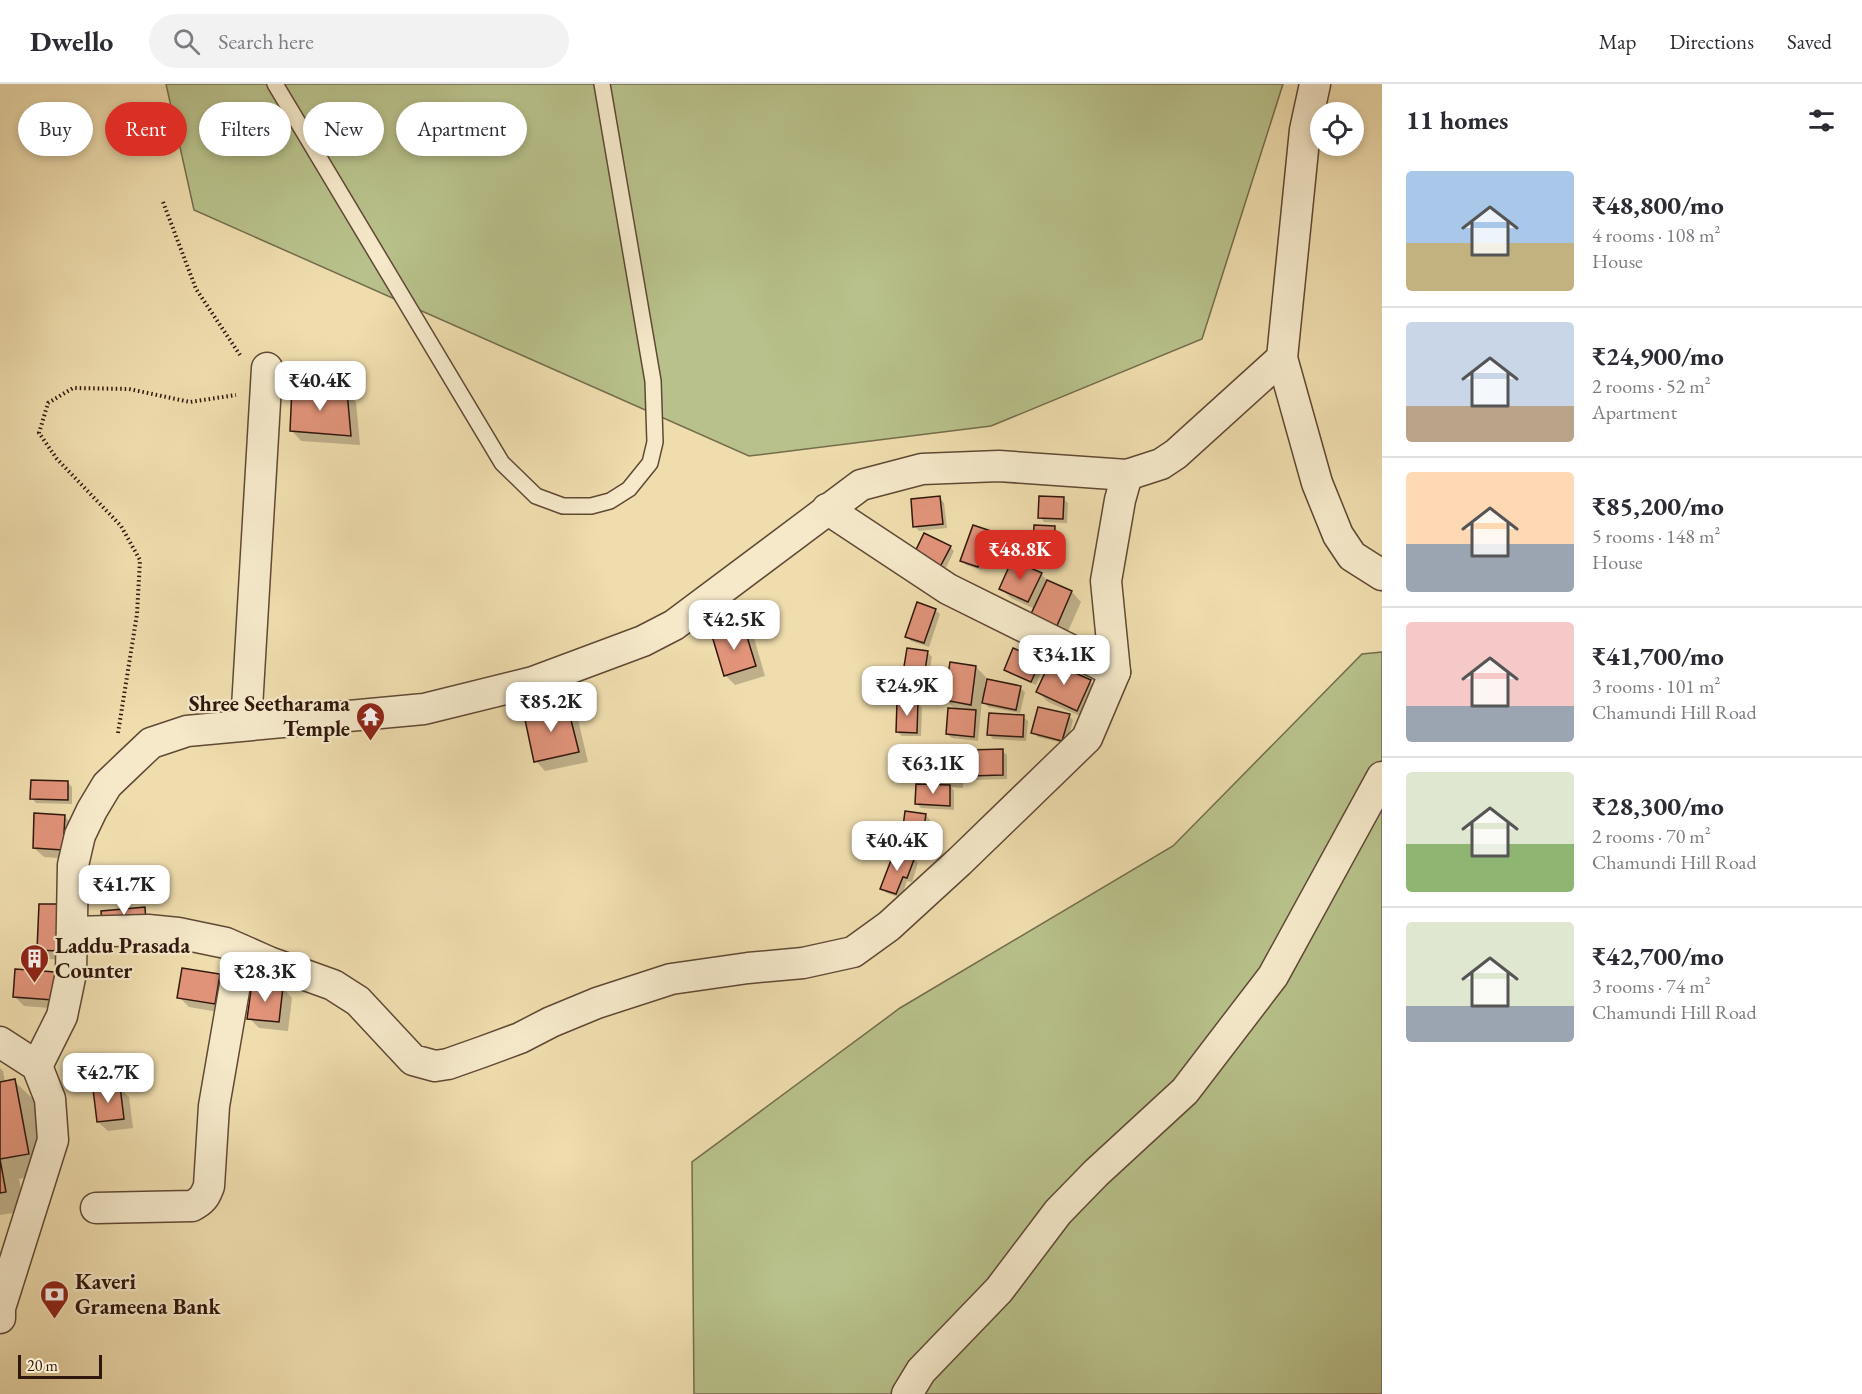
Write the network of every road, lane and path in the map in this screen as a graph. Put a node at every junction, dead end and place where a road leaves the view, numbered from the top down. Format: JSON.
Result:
{"nodes":[{"id":1,"x":275,"y":84,"type":"edge"},
{"id":2,"x":602,"y":84,"type":"edge"},
{"id":3,"x":1315,"y":84,"type":"edge"},
{"id":4,"x":163,"y":202,"type":"dead end"},
{"id":5,"x":1281,"y":358,"type":"junction"},
{"id":6,"x":257,"y":366,"type":"joint"},
{"id":7,"x":244,"y":394,"type":"dead end"},
{"id":8,"x":1127,"y":476,"type":"junction"},
{"id":9,"x":827,"y":509,"type":"junction"},
{"id":10,"x":1382,"y":575,"type":"edge"},
{"id":11,"x":1115,"y":672,"type":"junction"},
{"id":12,"x":246,"y":725,"type":"junction"},
{"id":13,"x":131,"y":762,"type":"junction"},
{"id":14,"x":1382,"y":777,"type":"edge"},
{"id":15,"x":73,"y":932,"type":"junction"},
{"id":16,"x":241,"y":950,"type":"junction"},
{"id":17,"x":0,"y":1042,"type":"edge"},
{"id":18,"x":38,"y":1066,"type":"junction"},
{"id":19,"x":96,"y":1208,"type":"dead end"},
{"id":20,"x":0,"y":1318,"type":"edge"},
{"id":21,"x":907,"y":1394,"type":"edge"}],
"edges":[{"from":1,"to":2,"type":"lane"},
{"from":3,"to":5,"type":"street"},
{"from":4,"to":6,"type":"path"},
{"from":5,"to":8,"type":"street"},
{"from":5,"to":10,"type":"street"},
{"from":6,"to":12,"type":"street"},
{"from":7,"to":13,"type":"path"},
{"from":8,"to":9,"type":"street"},
{"from":8,"to":11,"type":"street"},
{"from":9,"to":11,"type":"street"},
{"from":9,"to":12,"type":"street"},
{"from":11,"to":16,"type":"street"},
{"from":12,"to":13,"type":"street"},
{"from":13,"to":15,"type":"street"},
{"from":14,"to":21,"type":"street"},
{"from":15,"to":16,"type":"street"},
{"from":15,"to":18,"type":"street"},
{"from":16,"to":19,"type":"street"},
{"from":17,"to":18,"type":"street"},
{"from":18,"to":20,"type":"street"}]}
